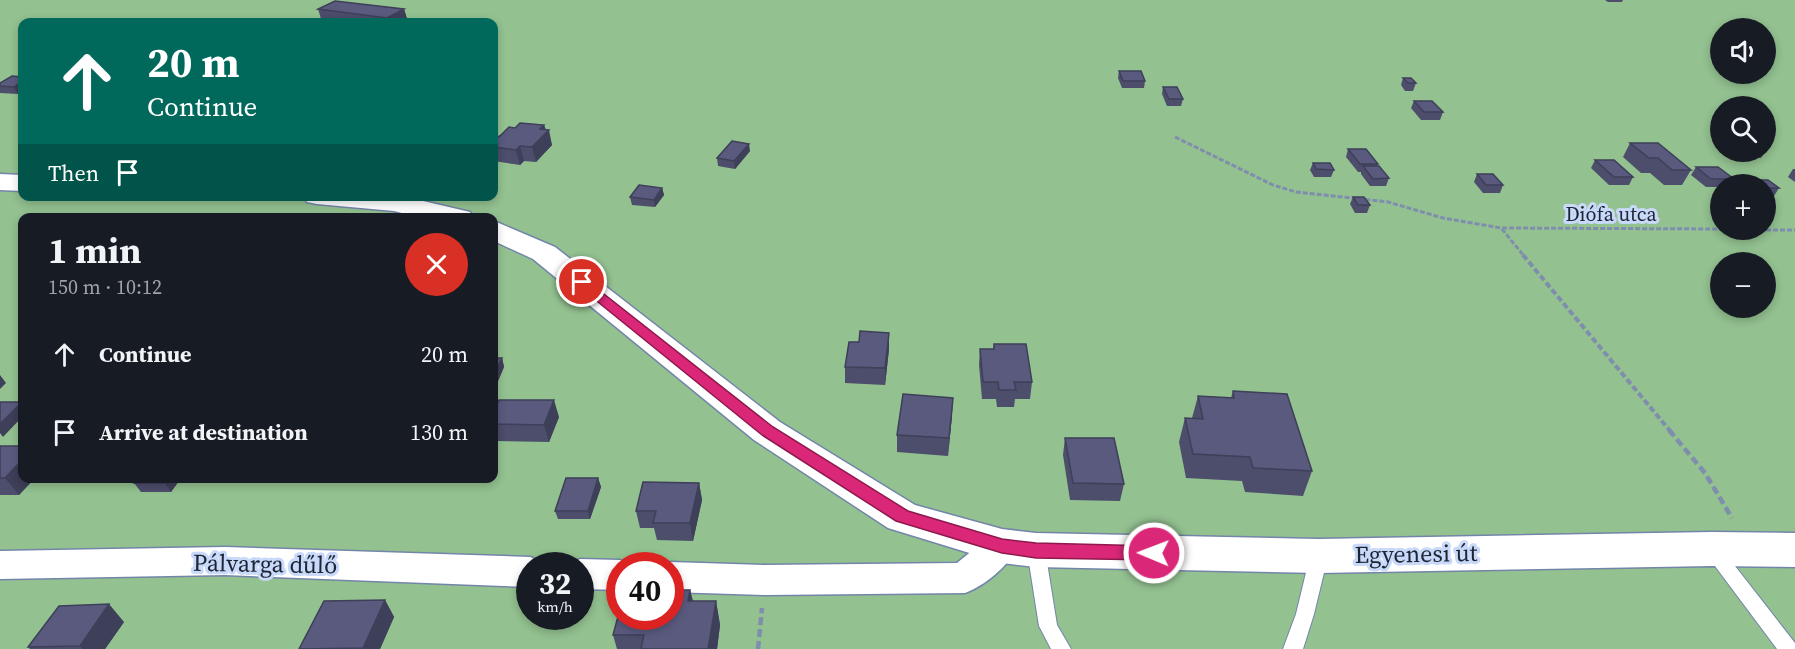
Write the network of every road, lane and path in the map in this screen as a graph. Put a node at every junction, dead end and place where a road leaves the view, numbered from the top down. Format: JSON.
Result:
{"nodes":[{"id":1,"x":1176,"y":138,"type":"dead end"},
{"id":2,"x":0,"y":182,"type":"edge"},
{"id":3,"x":18,"y":183,"type":"edge"},
{"id":4,"x":372,"y":201,"type":"edge"},
{"id":5,"x":438,"y":213,"type":"edge"},
{"id":6,"x":1501,"y":228,"type":"junction"},
{"id":7,"x":1710,"y":230,"type":"edge"},
{"id":8,"x":1776,"y":230,"type":"edge"},
{"id":9,"x":1795,"y":230,"type":"edge"},
{"id":10,"x":498,"y":232,"type":"edge"},
{"id":11,"x":1019,"y":548,"type":"junction"},
{"id":12,"x":1732,"y":549,"type":"junction"},
{"id":13,"x":1795,"y":550,"type":"edge"},
{"id":14,"x":1319,"y":556,"type":"junction"},
{"id":15,"x":0,"y":566,"type":"edge"},
{"id":16,"x":516,"y":571,"type":"edge"},
{"id":17,"x":684,"y":577,"type":"edge"},
{"id":18,"x":766,"y":580,"type":"junction"},
{"id":19,"x":758,"y":649,"type":"edge"},
{"id":20,"x":1061,"y":649,"type":"edge"},
{"id":21,"x":1293,"y":649,"type":"edge"},
{"id":22,"x":1788,"y":649,"type":"edge"}],
"edges":[{"from":1,"to":6,"type":"path"},
{"from":2,"to":3,"type":"street"},
{"from":4,"to":5,"type":"street"},
{"from":6,"to":7,"type":"path","name":"Diófa utca"},
{"from":6,"to":12,"type":"path"},
{"from":8,"to":9,"type":"path"},
{"from":10,"to":11,"type":"street","name":"Egyenesi út"},
{"from":11,"to":14,"type":"street","name":"Egyenesi út"},
{"from":11,"to":18,"type":"street"},
{"from":11,"to":20,"type":"lane"},
{"from":12,"to":13,"type":"street","name":"Egyenesi út"},
{"from":12,"to":14,"type":"street","name":"Egyenesi út"},
{"from":12,"to":22,"type":"lane"},
{"from":14,"to":21,"type":"lane"},
{"from":15,"to":16,"type":"street","name":"Pálvarga dűlő"},
{"from":17,"to":18,"type":"street"},
{"from":18,"to":19,"type":"path"}]}
